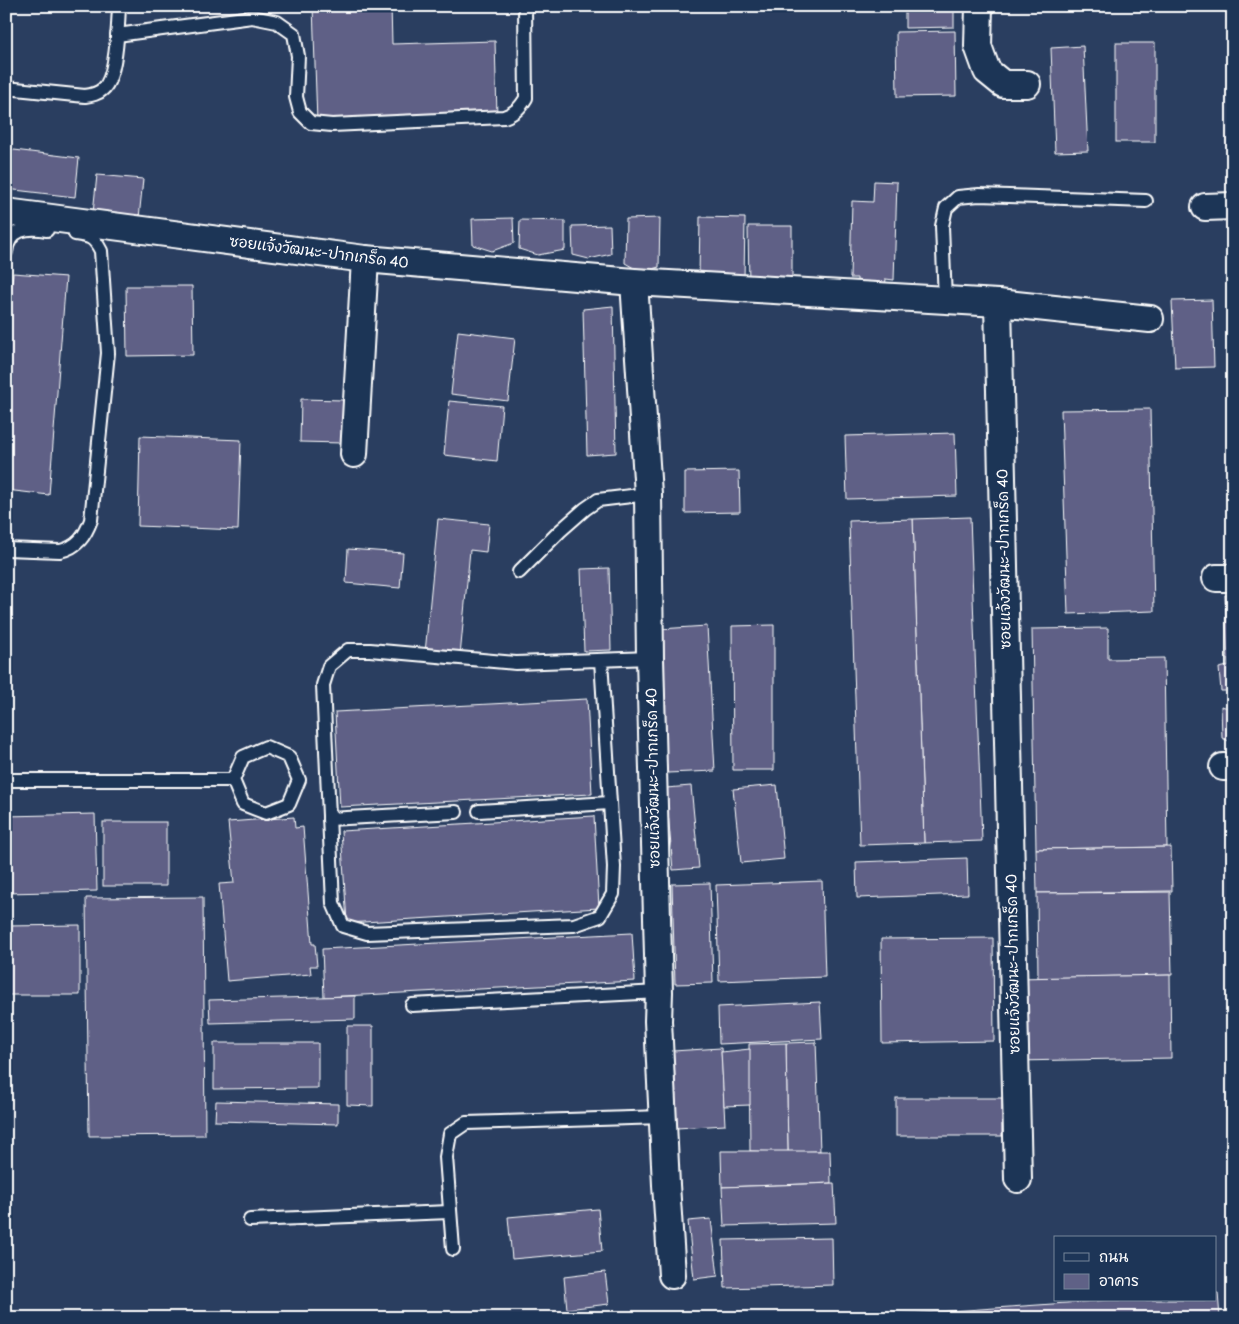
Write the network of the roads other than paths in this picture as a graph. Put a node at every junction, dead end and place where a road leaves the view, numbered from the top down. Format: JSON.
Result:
{"nodes":[{"id":1,"x":119,"y":6,"type":"edge"},
{"id":2,"x":525,"y":6,"type":"edge"},
{"id":3,"x":979,"y":6,"type":"edge"},
{"id":4,"x":116,"y":35,"type":"junction"},
{"id":5,"x":1027,"y":84,"type":"dead end"},
{"id":6,"x":6,"y":88,"type":"edge"},
{"id":7,"x":1146,"y":201,"type":"dead end"},
{"id":8,"x":1233,"y":206,"type":"edge"},
{"id":9,"x":1205,"y":207,"type":"dead end"},
{"id":10,"x":6,"y":212,"type":"edge"},
{"id":11,"x":6,"y":252,"type":"edge"},
{"id":12,"x":365,"y":259,"type":"junction"},
{"id":13,"x":634,"y":282,"type":"junction"},
{"id":14,"x":945,"y":300,"type":"junction"},
{"id":15,"x":998,"y":303,"type":"junction"},
{"id":16,"x":1150,"y":319,"type":"dead end"},
{"id":17,"x":354,"y":454,"type":"dead end"},
{"id":18,"x":648,"y":494,"type":"junction"},
{"id":19,"x":6,"y":549,"type":"edge"},
{"id":20,"x":519,"y":572,"type":"dead end"},
{"id":21,"x":650,"y":658,"type":"junction"},
{"id":22,"x":601,"y":660,"type":"junction"},
{"id":23,"x":6,"y":780,"type":"edge"},
{"id":24,"x":233,"y":780,"type":"junction"},
{"id":25,"x":610,"y":803,"type":"junction"},
{"id":26,"x":479,"y":810,"type":"dead end"},
{"id":27,"x":456,"y":812,"type":"dead end"},
{"id":28,"x":329,"y":818,"type":"junction"},
{"id":29,"x":659,"y":992,"type":"junction"},
{"id":30,"x":412,"y":1005,"type":"dead end"},
{"id":31,"x":663,"y":1117,"type":"junction"},
{"id":32,"x":1018,"y":1179,"type":"dead end"},
{"id":33,"x":450,"y":1212,"type":"junction"},
{"id":34,"x":250,"y":1220,"type":"dead end"},
{"id":35,"x":452,"y":1249,"type":"dead end"},
{"id":36,"x":672,"y":1275,"type":"dead end"}],
"edges":[{"from":1,"to":4,"type":"lane"},
{"from":2,"to":4,"type":"lane"},
{"from":3,"to":5,"type":"street"},
{"from":4,"to":6,"type":"lane"},
{"from":7,"to":14,"type":"lane"},
{"from":8,"to":9,"type":"street"},
{"from":10,"to":12,"type":"street","name":"ซอยแจ้งวัฒนะ-ปากเกร็ด 40"},
{"from":11,"to":19,"type":"lane"},
{"from":12,"to":13,"type":"street","name":"ซอยแจ้งวัฒนะ-ปากเกร็ด 40"},
{"from":12,"to":17,"type":"street"},
{"from":13,"to":14,"type":"street","name":"ซอยแจ้งวัฒนะ-ปากเกร็ด 40"},
{"from":13,"to":18,"type":"street","name":"ซอยแจ้งวัฒนะ-ปากเกร็ด 40"},
{"from":14,"to":15,"type":"street","name":"ซอยแจ้งวัฒนะ-ปากเกร็ด 40"},
{"from":15,"to":16,"type":"street"},
{"from":15,"to":32,"type":"street","name":"ซอยแจ้งวัฒนะ-ปากเกร็ด 40"},
{"from":18,"to":20,"type":"lane"},
{"from":18,"to":21,"type":"street","name":"ซอยแจ้งวัฒนะ-ปากเกร็ด 40"},
{"from":21,"to":22,"type":"lane"},
{"from":21,"to":29,"type":"street","name":"ซอยแจ้งวัฒนะ-ปากเกร็ด 40"},
{"from":22,"to":25,"type":"lane"},
{"from":22,"to":28,"type":"lane"},
{"from":23,"to":24,"type":"lane"},
{"from":24,"to":24,"type":"lane"},
{"from":25,"to":26,"type":"lane"},
{"from":25,"to":28,"type":"lane"},
{"from":27,"to":28,"type":"lane"},
{"from":29,"to":30,"type":"lane"},
{"from":29,"to":31,"type":"street","name":"ซอยแจ้งวัฒนะ-ปากเกร็ด 40"},
{"from":31,"to":33,"type":"lane"},
{"from":31,"to":36,"type":"street","name":"ซอยแจ้งวัฒนะ-ปากเกร็ด 40"},
{"from":33,"to":34,"type":"lane"},
{"from":33,"to":35,"type":"lane"}]}
